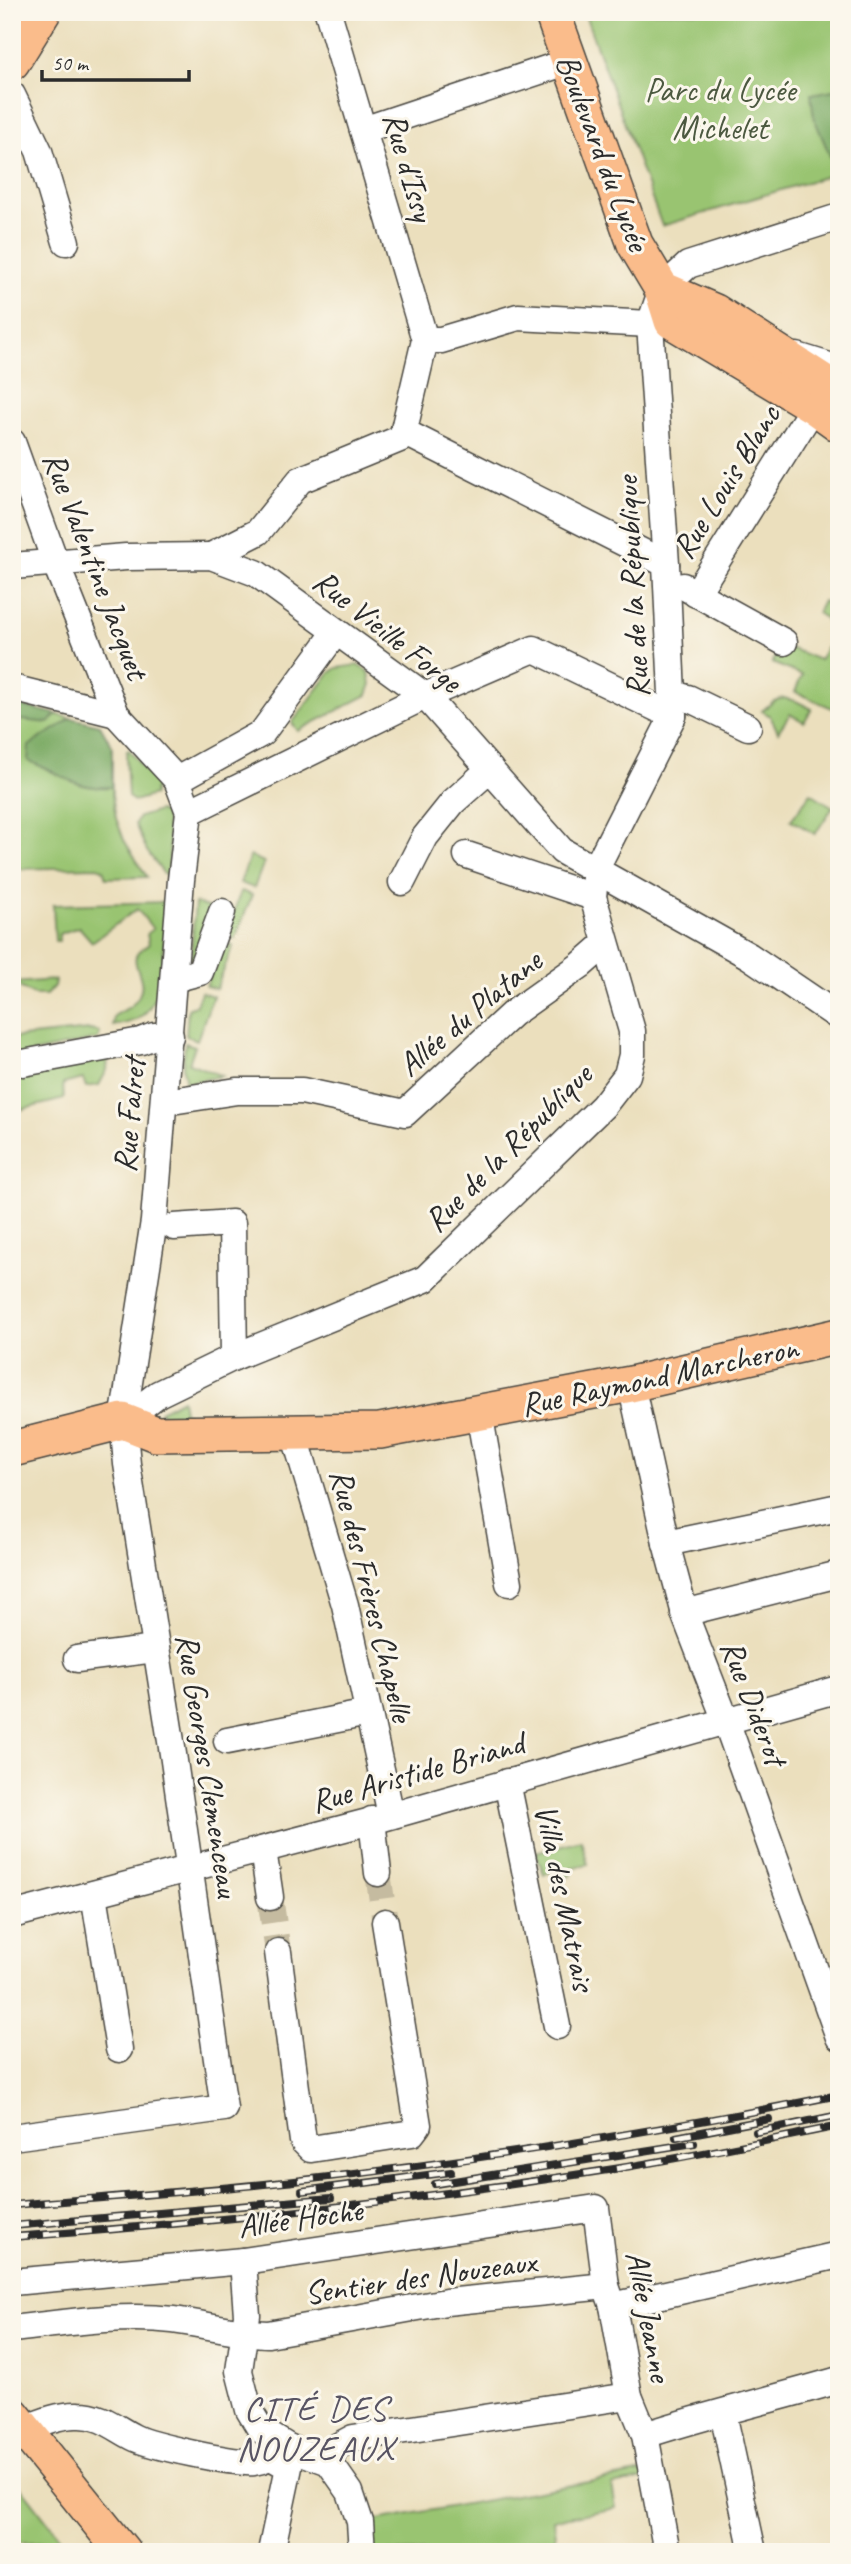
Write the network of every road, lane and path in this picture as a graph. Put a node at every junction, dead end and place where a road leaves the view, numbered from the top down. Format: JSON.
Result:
{"nodes":[{"id":1,"x":43,"y":12,"type":"edge"},
{"id":2,"x":328,"y":12,"type":"edge"},
{"id":3,"x":552,"y":12,"type":"edge"},
{"id":4,"x":569,"y":61,"type":"junction"},
{"id":5,"x":12,"y":62,"type":"edge"},
{"id":6,"x":12,"y":95,"type":"edge"},
{"id":7,"x":363,"y":130,"type":"junction"},
{"id":8,"x":839,"y":217,"type":"edge"},
{"id":9,"x":66,"y":242,"type":"dead end"},
{"id":10,"x":662,"y":289,"type":"junction"},
{"id":11,"x":650,"y":324,"type":"junction"},
{"id":12,"x":425,"y":340,"type":"junction"},
{"id":13,"x":772,"y":349,"type":"junction"},
{"id":14,"x":839,"y":369,"type":"edge"},
{"id":15,"x":833,"y":406,"type":"edge"},
{"id":16,"x":404,"y":432,"type":"junction"},
{"id":17,"x":12,"y":442,"type":"edge"},
{"id":18,"x":211,"y":556,"type":"junction"},
{"id":19,"x":56,"y":564,"type":"junction"},
{"id":20,"x":12,"y":566,"type":"edge"},
{"id":21,"x":666,"y":571,"type":"junction"},
{"id":22,"x":696,"y":594,"type":"junction"},
{"id":23,"x":336,"y":632,"type":"junction"},
{"id":24,"x":784,"y":642,"type":"dead end"},
{"id":25,"x":12,"y":688,"type":"edge"},
{"id":26,"x":425,"y":696,"type":"junction"},
{"id":27,"x":672,"y":705,"type":"junction"},
{"id":28,"x":116,"y":714,"type":"junction"},
{"id":29,"x":748,"y":727,"type":"dead end"},
{"id":30,"x":490,"y":769,"type":"junction"},
{"id":31,"x":177,"y":780,"type":"junction"},
{"id":32,"x":189,"y":812,"type":"junction"},
{"id":33,"x":467,"y":855,"type":"dead end"},
{"id":34,"x":596,"y":868,"type":"junction"},
{"id":35,"x":402,"y":882,"type":"dead end"},
{"id":36,"x":593,"y":897,"type":"junction"},
{"id":37,"x":222,"y":912,"type":"dead end"},
{"id":38,"x":605,"y":944,"type":"junction"},
{"id":39,"x":174,"y":979,"type":"junction"},
{"id":40,"x":839,"y":1017,"type":"edge"},
{"id":41,"x":170,"y":1036,"type":"junction"},
{"id":42,"x":23,"y":1063,"type":"dead end"},
{"id":43,"x":165,"y":1102,"type":"junction"},
{"id":44,"x":174,"y":1227,"type":"dead end"},
{"id":45,"x":839,"y":1336,"type":"edge"},
{"id":46,"x":234,"y":1357,"type":"junction"},
{"id":47,"x":631,"y":1384,"type":"junction"},
{"id":48,"x":479,"y":1412,"type":"junction"},
{"id":49,"x":123,"y":1422,"type":"junction"},
{"id":50,"x":294,"y":1433,"type":"junction"},
{"id":51,"x":12,"y":1449,"type":"edge"},
{"id":52,"x":839,"y":1507,"type":"edge"},
{"id":53,"x":666,"y":1542,"type":"junction"},
{"id":54,"x":839,"y":1574,"type":"edge"},
{"id":55,"x":509,"y":1583,"type":"dead end"},
{"id":56,"x":684,"y":1614,"type":"junction"},
{"id":57,"x":155,"y":1649,"type":"junction"},
{"id":58,"x":77,"y":1659,"type":"dead end"},
{"id":59,"x":839,"y":1689,"type":"edge"},
{"id":60,"x":368,"y":1713,"type":"junction"},
{"id":61,"x":726,"y":1721,"type":"junction"},
{"id":62,"x":227,"y":1741,"type":"dead end"},
{"id":63,"x":507,"y":1782,"type":"junction"},
{"id":64,"x":381,"y":1818,"type":"junction"},
{"id":65,"x":263,"y":1850,"type":"junction"},
{"id":66,"x":190,"y":1870,"type":"junction"},
{"id":67,"x":378,"y":1873,"type":"tunnel mouth"},
{"id":68,"x":94,"y":1894,"type":"junction"},
{"id":69,"x":270,"y":1897,"type":"tunnel mouth"},
{"id":70,"x":12,"y":1915,"type":"edge"},
{"id":71,"x":385,"y":1922,"type":"tunnel mouth"},
{"id":72,"x":278,"y":1952,"type":"tunnel mouth"},
{"id":73,"x":836,"y":2020,"type":"edge"},
{"id":74,"x":557,"y":2026,"type":"dead end"},
{"id":75,"x":119,"y":2049,"type":"dead end"},
{"id":76,"x":12,"y":2137,"type":"edge"},
{"id":77,"x":596,"y":2208,"type":"joint"},
{"id":78,"x":839,"y":2255,"type":"edge"},
{"id":79,"x":243,"y":2261,"type":"junction"},
{"id":80,"x":12,"y":2282,"type":"edge"},
{"id":81,"x":609,"y":2296,"type":"junction"},
{"id":82,"x":12,"y":2329,"type":"edge"},
{"id":83,"x":245,"y":2333,"type":"junction"},
{"id":84,"x":839,"y":2380,"type":"edge"},
{"id":85,"x":629,"y":2396,"type":"junction"},
{"id":86,"x":723,"y":2413,"type":"junction"},
{"id":87,"x":16,"y":2426,"type":"edge"},
{"id":88,"x":645,"y":2435,"type":"junction"},
{"id":89,"x":280,"y":2452,"type":"junction"},
{"id":90,"x":329,"y":2462,"type":"junction"},
{"id":91,"x":123,"y":2552,"type":"edge"},
{"id":92,"x":271,"y":2552,"type":"edge"},
{"id":93,"x":362,"y":2552,"type":"edge"},
{"id":94,"x":667,"y":2552,"type":"edge"},
{"id":95,"x":753,"y":2552,"type":"edge"}],
"edges":[{"from":1,"to":5,"type":"main road"},
{"from":2,"to":7,"type":"street","name":"Rue d'Issy"},
{"from":3,"to":4,"type":"main road","name":"Boulevard du Lycée"},
{"from":4,"to":7,"type":"street"},
{"from":4,"to":10,"type":"main road","name":"Boulevard du Lycée"},
{"from":6,"to":9,"type":"street"},
{"from":7,"to":12,"type":"street","name":"Rue d'Issy"},
{"from":8,"to":10,"type":"street"},
{"from":10,"to":11,"type":"street","name":"Rue de la République"},
{"from":10,"to":13,"type":"main road"},
{"from":10,"to":15,"type":"main road","name":"Boulevard du Lycée"},
{"from":11,"to":12,"type":"street"},
{"from":11,"to":21,"type":"street","name":"Rue de la République"},
{"from":12,"to":16,"type":"street"},
{"from":13,"to":14,"type":"street"},
{"from":13,"to":15,"type":"main road"},
{"from":15,"to":22,"type":"street","name":"Rue Louis Blanc"},
{"from":16,"to":18,"type":"street"},
{"from":16,"to":21,"type":"street"},
{"from":17,"to":19,"type":"street","name":"Rue Valentine Jacquet"},
{"from":18,"to":19,"type":"street"},
{"from":18,"to":23,"type":"street","name":"Rue Vieille Forge"},
{"from":19,"to":20,"type":"street"},
{"from":19,"to":28,"type":"street","name":"Rue Valentine Jacquet"},
{"from":21,"to":22,"type":"street"},
{"from":21,"to":27,"type":"street","name":"Rue de la République"},
{"from":22,"to":24,"type":"street"},
{"from":23,"to":26,"type":"street","name":"Rue Vieille Forge"},
{"from":23,"to":31,"type":"street"},
{"from":25,"to":28,"type":"street"},
{"from":26,"to":27,"type":"street"},
{"from":26,"to":30,"type":"street","name":"Rue Vieille Forge"},
{"from":26,"to":32,"type":"street"},
{"from":27,"to":29,"type":"street"},
{"from":27,"to":34,"type":"street","name":"Rue de la République"},
{"from":28,"to":31,"type":"street"},
{"from":30,"to":34,"type":"street","name":"Rue Vieille Forge"},
{"from":30,"to":35,"type":"street"},
{"from":31,"to":32,"type":"street"},
{"from":32,"to":39,"type":"street","name":"Rue Falret"},
{"from":33,"to":36,"type":"street"},
{"from":34,"to":36,"type":"street","name":"Rue de la République"},
{"from":34,"to":40,"type":"street","name":"Rue Vieille Forge"},
{"from":36,"to":38,"type":"street","name":"Rue de la République"},
{"from":37,"to":39,"type":"street"},
{"from":38,"to":43,"type":"street","name":"Allée du Platane"},
{"from":38,"to":46,"type":"street","name":"Rue de la République"},
{"from":39,"to":41,"type":"street","name":"Rue Falret"},
{"from":41,"to":42,"type":"street"},
{"from":41,"to":43,"type":"street","name":"Rue Falret"},
{"from":43,"to":49,"type":"street","name":"Rue Falret"},
{"from":44,"to":46,"type":"street"},
{"from":45,"to":47,"type":"main road","name":"Rue Raymond Marcheron"},
{"from":46,"to":49,"type":"street","name":"Rue de la République"},
{"from":47,"to":48,"type":"main road","name":"Rue Raymond Marcheron"},
{"from":47,"to":53,"type":"street","name":"Rue Diderot"},
{"from":48,"to":50,"type":"main road","name":"Rue Raymond Marcheron"},
{"from":48,"to":55,"type":"street","name":"Rue Raymond Marcheron"},
{"from":49,"to":50,"type":"main road","name":"Rue Raymond Marcheron"},
{"from":49,"to":51,"type":"main road"},
{"from":49,"to":57,"type":"street","name":"Rue Georges Clemenceau"},
{"from":50,"to":60,"type":"street","name":"Rue des Frères Chapelle"},
{"from":52,"to":53,"type":"street"},
{"from":53,"to":56,"type":"street","name":"Rue Diderot"},
{"from":54,"to":56,"type":"street"},
{"from":56,"to":61,"type":"street","name":"Rue Diderot"},
{"from":57,"to":58,"type":"street"},
{"from":57,"to":66,"type":"street","name":"Rue Georges Clemenceau"},
{"from":59,"to":61,"type":"street","name":"Rue Aristide Briand"},
{"from":60,"to":62,"type":"street"},
{"from":60,"to":64,"type":"street","name":"Rue des Frères Chapelle"},
{"from":61,"to":63,"type":"street","name":"Rue Aristide Briand"},
{"from":61,"to":73,"type":"street","name":"Rue Diderot"},
{"from":63,"to":64,"type":"street","name":"Rue Aristide Briand"},
{"from":63,"to":74,"type":"street","name":"Villa des Matrais"},
{"from":64,"to":65,"type":"street","name":"Rue Aristide Briand"},
{"from":64,"to":67,"type":"street","name":"Rue des Frères Chapelle"},
{"from":65,"to":66,"type":"street","name":"Rue Aristide Briand"},
{"from":65,"to":69,"type":"street"},
{"from":66,"to":68,"type":"street","name":"Rue Aristide Briand"},
{"from":66,"to":76,"type":"street","name":"Rue Georges Clemenceau"},
{"from":68,"to":70,"type":"street","name":"Rue Aristide Briand"},
{"from":68,"to":75,"type":"street"},
{"from":71,"to":72,"type":"street"},
{"from":77,"to":79,"type":"street","name":"Allée Hoche"},
{"from":77,"to":81,"type":"street","name":"Allée Jeanne"},
{"from":78,"to":81,"type":"street","name":"Sentier des Nouzeaux"},
{"from":79,"to":80,"type":"street","name":"Allée Hoche"},
{"from":79,"to":83,"type":"street"},
{"from":81,"to":83,"type":"street","name":"Sentier des Nouzeaux"},
{"from":81,"to":85,"type":"street","name":"Allée Jeanne"},
{"from":82,"to":83,"type":"street","name":"Sentier des Nouzeaux"},
{"from":83,"to":89,"type":"street"},
{"from":84,"to":86,"type":"street"},
{"from":85,"to":88,"type":"street","name":"Allée Jeanne"},
{"from":85,"to":90,"type":"street"},
{"from":86,"to":88,"type":"street"},
{"from":86,"to":95,"type":"street"},
{"from":87,"to":89,"type":"street"},
{"from":87,"to":91,"type":"main road"},
{"from":88,"to":94,"type":"street","name":"Allée Jeanne"},
{"from":89,"to":90,"type":"street"},
{"from":89,"to":92,"type":"street"},
{"from":90,"to":93,"type":"street"}]}
